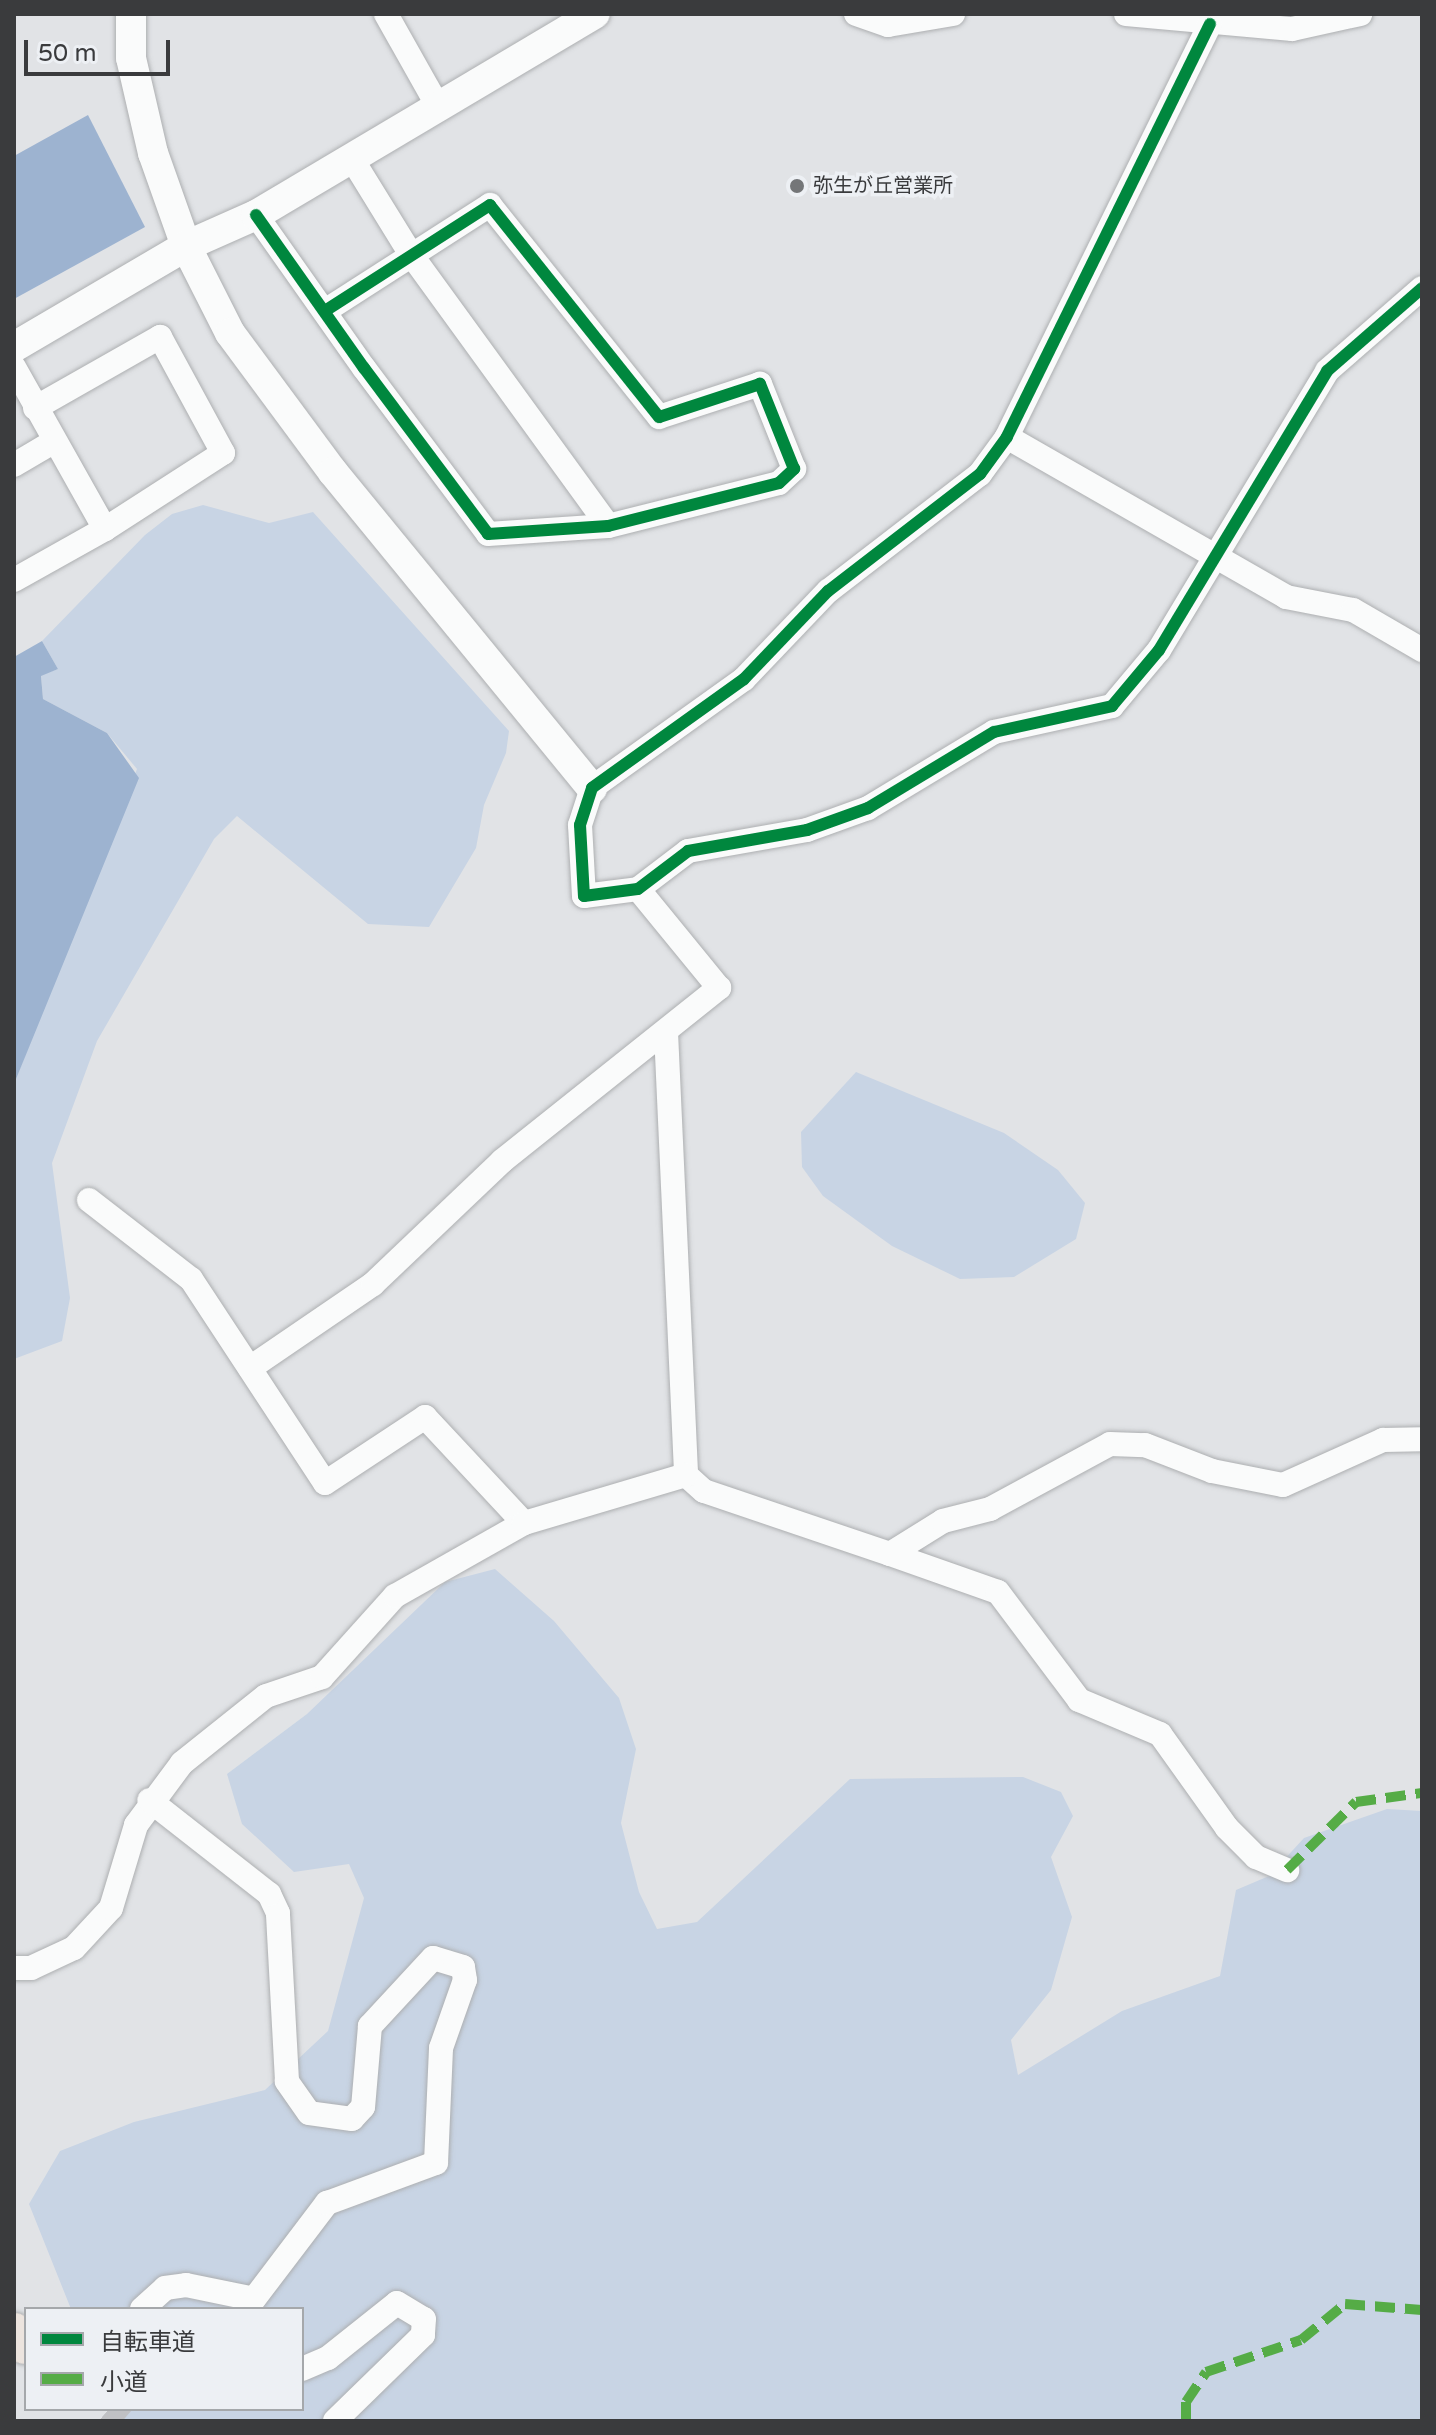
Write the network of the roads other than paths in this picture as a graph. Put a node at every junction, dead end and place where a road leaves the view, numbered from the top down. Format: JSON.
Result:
{"nodes":[{"id":1,"x":131,"y":14,"type":"edge"},
{"id":2,"x":139,"y":14,"type":"edge"},
{"id":3,"x":386,"y":14,"type":"edge"},
{"id":4,"x":595,"y":14,"type":"edge"},
{"id":5,"x":856,"y":14,"type":"edge"},
{"id":6,"x":953,"y":14,"type":"edge"},
{"id":7,"x":1126,"y":14,"type":"edge"},
{"id":8,"x":1360,"y":14,"type":"edge"},
{"id":9,"x":1210,"y":24,"type":"junction"},
{"id":10,"x":131,"y":58,"type":"junction"},
{"id":11,"x":439,"y":108,"type":"junction"},
{"id":12,"x":352,"y":159,"type":"junction"},
{"id":13,"x":256,"y":215,"type":"junction"},
{"id":14,"x":186,"y":246,"type":"junction"},
{"id":15,"x":410,"y":253,"type":"junction"},
{"id":16,"x":1422,"y":288,"type":"edge"},
{"id":17,"x":325,"y":311,"type":"junction"},
{"id":18,"x":14,"y":347,"type":"edge"},
{"id":19,"x":14,"y":367,"type":"edge"},
{"id":20,"x":35,"y":408,"type":"junction"},
{"id":21,"x":1007,"y":437,"type":"junction"},
{"id":22,"x":53,"y":442,"type":"junction"},
{"id":23,"x":14,"y":465,"type":"edge"},
{"id":24,"x":608,"y":526,"type":"junction"},
{"id":25,"x":105,"y":529,"type":"junction"},
{"id":26,"x":1215,"y":555,"type":"junction"},
{"id":27,"x":14,"y":580,"type":"edge"},
{"id":28,"x":1422,"y":650,"type":"edge"},
{"id":29,"x":592,"y":788,"type":"junction"},
{"id":30,"x":638,"y":889,"type":"junction"},
{"id":31,"x":666,"y":1032,"type":"junction"},
{"id":32,"x":89,"y":1200,"type":"dead end"},
{"id":33,"x":250,"y":1368,"type":"junction"},
{"id":34,"x":1422,"y":1439,"type":"edge"},
{"id":35,"x":686,"y":1475,"type":"junction"},
{"id":36,"x":524,"y":1523,"type":"junction"},
{"id":37,"x":890,"y":1554,"type":"junction"},
{"id":38,"x":149,"y":1800,"type":"junction"},
{"id":39,"x":1287,"y":1870,"type":"dead end"},
{"id":40,"x":14,"y":1968,"type":"edge"},
{"id":41,"x":144,"y":2307,"type":"edge"},
{"id":42,"x":304,"y":2368,"type":"edge"},
{"id":43,"x":335,"y":2421,"type":"edge"}],
"edges":[{"from":1,"to":10,"type":"street"},
{"from":2,"to":10,"type":"street"},
{"from":3,"to":11,"type":"street"},
{"from":4,"to":11,"type":"street"},
{"from":5,"to":6,"type":"street"},
{"from":7,"to":9,"type":"street"},
{"from":8,"to":9,"type":"street"},
{"from":9,"to":21,"type":"street"},
{"from":10,"to":14,"type":"street"},
{"from":11,"to":12,"type":"street"},
{"from":12,"to":13,"type":"street"},
{"from":12,"to":15,"type":"street"},
{"from":13,"to":14,"type":"street"},
{"from":13,"to":17,"type":"street"},
{"from":14,"to":18,"type":"street"},
{"from":14,"to":29,"type":"street"},
{"from":15,"to":17,"type":"street"},
{"from":15,"to":24,"type":"street"},
{"from":15,"to":24,"type":"street"},
{"from":16,"to":26,"type":"street"},
{"from":17,"to":24,"type":"street"},
{"from":19,"to":20,"type":"street"},
{"from":20,"to":22,"type":"street"},
{"from":20,"to":25,"type":"street"},
{"from":21,"to":26,"type":"street"},
{"from":21,"to":29,"type":"street"},
{"from":22,"to":23,"type":"street"},
{"from":22,"to":25,"type":"street"},
{"from":25,"to":27,"type":"street"},
{"from":26,"to":28,"type":"street"},
{"from":26,"to":30,"type":"street"},
{"from":29,"to":30,"type":"street"},
{"from":30,"to":31,"type":"street"},
{"from":31,"to":33,"type":"street"},
{"from":31,"to":35,"type":"street"},
{"from":32,"to":33,"type":"street"},
{"from":33,"to":36,"type":"street"},
{"from":34,"to":37,"type":"street"},
{"from":35,"to":36,"type":"street"},
{"from":35,"to":37,"type":"street"},
{"from":36,"to":38,"type":"street"},
{"from":37,"to":39,"type":"street"},
{"from":38,"to":40,"type":"street"},
{"from":38,"to":41,"type":"street"},
{"from":42,"to":43,"type":"street"}]}
